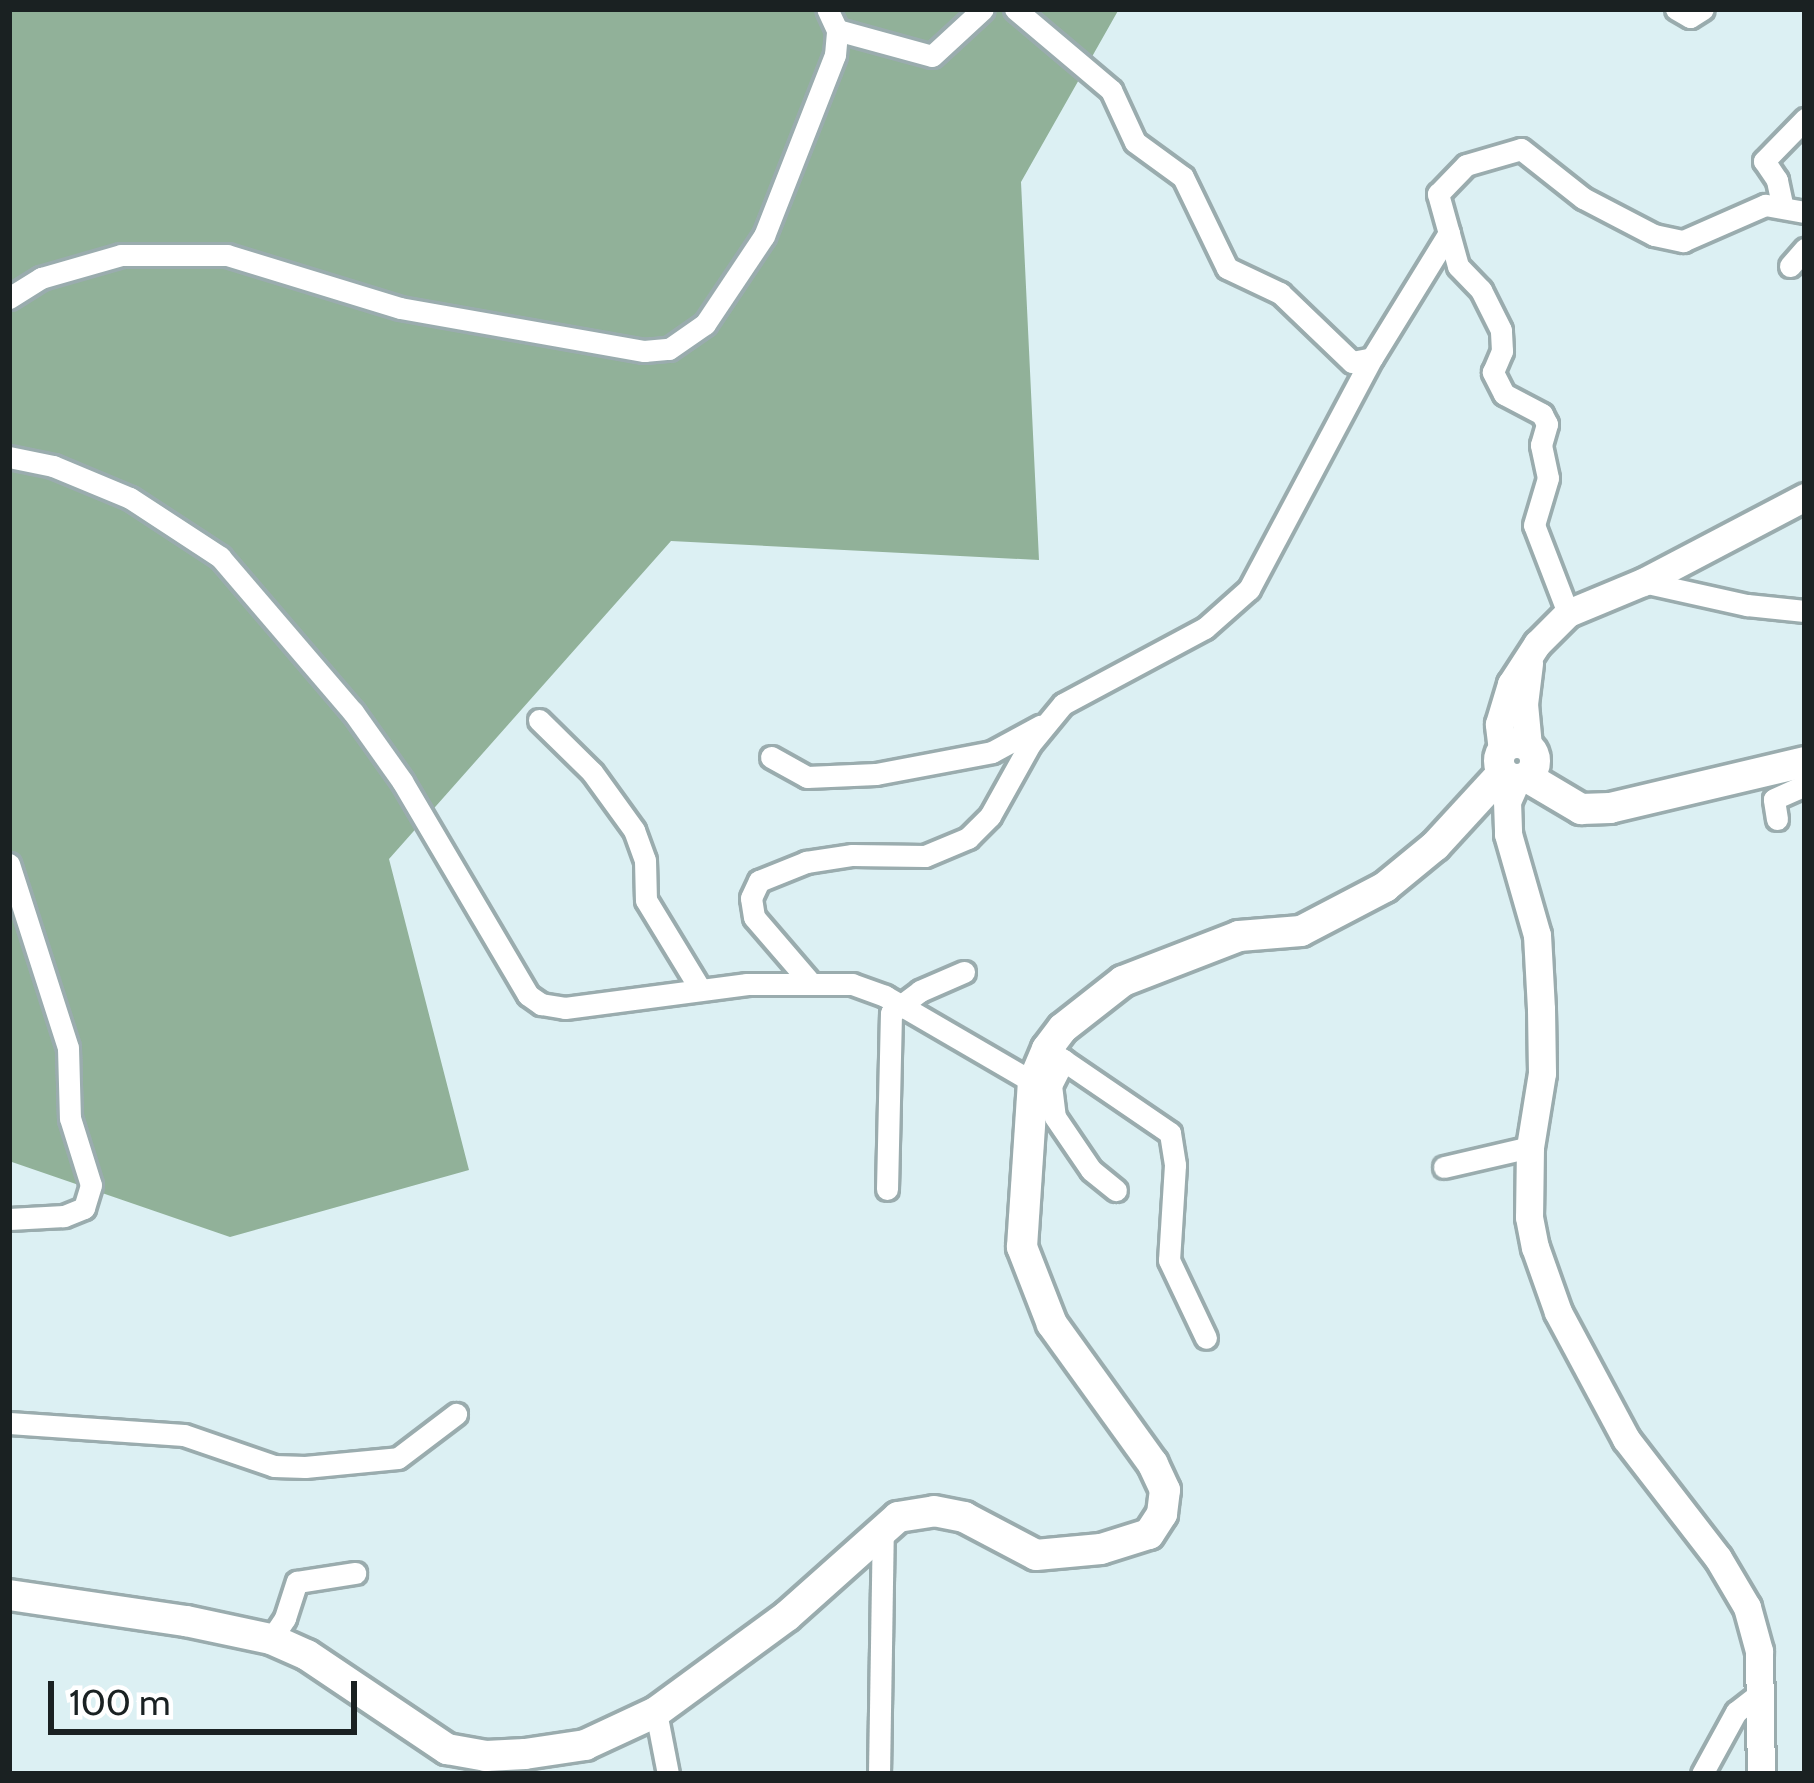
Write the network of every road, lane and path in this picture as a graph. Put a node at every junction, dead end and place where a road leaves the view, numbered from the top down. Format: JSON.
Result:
{"nodes":[{"id":1,"x":983,"y":9,"type":"edge"},
{"id":2,"x":1015,"y":9,"type":"edge"},
{"id":3,"x":1676,"y":9,"type":"edge"},
{"id":4,"x":1703,"y":9,"type":"edge"},
{"id":5,"x":832,"y":20,"type":"edge"},
{"id":6,"x":1805,"y":119,"type":"edge"},
{"id":7,"x":1782,"y":204,"type":"junction"},
{"id":8,"x":1805,"y":212,"type":"edge"},
{"id":9,"x":1449,"y":233,"type":"junction"},
{"id":10,"x":9,"y":298,"type":"edge"},
{"id":11,"x":1372,"y":358,"type":"junction"},
{"id":12,"x":9,"y":458,"type":"edge"},
{"id":13,"x":1805,"y":497,"type":"edge"},
{"id":14,"x":1643,"y":582,"type":"junction"},
{"id":15,"x":1805,"y":611,"type":"edge"},
{"id":16,"x":1568,"y":613,"type":"junction"},
{"id":17,"x":539,"y":720,"type":"dead end"},
{"id":18,"x":1045,"y":722,"type":"junction"},
{"id":19,"x":772,"y":757,"type":"dead end"},
{"id":20,"x":1805,"y":762,"type":"edge"},
{"id":21,"x":1519,"y":764,"type":"junction"},
{"id":22,"x":1805,"y":785,"type":"edge"},
{"id":23,"x":1777,"y":819,"type":"dead end"},
{"id":24,"x":9,"y":864,"type":"edge"},
{"id":25,"x":964,"y":972,"type":"dead end"},
{"id":26,"x":808,"y":981,"type":"junction"},
{"id":27,"x":699,"y":987,"type":"junction"},
{"id":28,"x":899,"y":1005,"type":"junction"},
{"id":29,"x":1056,"y":1055,"type":"junction"},
{"id":30,"x":1033,"y":1082,"type":"junction"},
{"id":31,"x":1530,"y":1147,"type":"junction"},
{"id":32,"x":1444,"y":1167,"type":"dead end"},
{"id":33,"x":887,"y":1189,"type":"dead end"},
{"id":34,"x":1116,"y":1190,"type":"dead end"},
{"id":35,"x":9,"y":1219,"type":"edge"},
{"id":36,"x":1206,"y":1338,"type":"dead end"},
{"id":37,"x":456,"y":1414,"type":"dead end"},
{"id":38,"x":9,"y":1423,"type":"edge"},
{"id":39,"x":883,"y":1529,"type":"junction"},
{"id":40,"x":355,"y":1573,"type":"dead end"},
{"id":41,"x":9,"y":1594,"type":"edge"},
{"id":42,"x":272,"y":1639,"type":"junction"},
{"id":43,"x":1762,"y":1692,"type":"junction"},
{"id":44,"x":656,"y":1712,"type":"junction"},
{"id":45,"x":668,"y":1774,"type":"edge"},
{"id":46,"x":879,"y":1774,"type":"edge"},
{"id":47,"x":1702,"y":1774,"type":"edge"},
{"id":48,"x":1761,"y":1774,"type":"edge"}],
"edges":[{"from":1,"to":5,"type":"street"},
{"from":2,"to":11,"type":"street"},
{"from":3,"to":4,"type":"street"},
{"from":5,"to":10,"type":"street"},
{"from":6,"to":7,"type":"street"},
{"from":7,"to":8,"type":"street"},
{"from":7,"to":9,"type":"street"},
{"from":9,"to":11,"type":"street"},
{"from":9,"to":16,"type":"street"},
{"from":11,"to":18,"type":"street"},
{"from":12,"to":27,"type":"street"},
{"from":13,"to":14,"type":"street"},
{"from":14,"to":15,"type":"street"},
{"from":14,"to":16,"type":"street"},
{"from":16,"to":21,"type":"street"},
{"from":17,"to":27,"type":"street"},
{"from":18,"to":19,"type":"street"},
{"from":18,"to":26,"type":"street"},
{"from":20,"to":21,"type":"main road"},
{"from":21,"to":29,"type":"main road"},
{"from":21,"to":31,"type":"street"},
{"from":22,"to":23,"type":"street"},
{"from":24,"to":35,"type":"street"},
{"from":25,"to":28,"type":"street"},
{"from":26,"to":27,"type":"street"},
{"from":26,"to":28,"type":"street"},
{"from":28,"to":30,"type":"street"},
{"from":28,"to":33,"type":"street"},
{"from":29,"to":30,"type":"main road"},
{"from":29,"to":34,"type":"street"},
{"from":29,"to":36,"type":"street"},
{"from":30,"to":39,"type":"main road"},
{"from":31,"to":32,"type":"street"},
{"from":31,"to":43,"type":"street"},
{"from":37,"to":38,"type":"street"},
{"from":39,"to":44,"type":"main road"},
{"from":39,"to":46,"type":"street"},
{"from":40,"to":42,"type":"street"},
{"from":41,"to":42,"type":"main road"},
{"from":42,"to":44,"type":"main road"},
{"from":43,"to":47,"type":"street"},
{"from":43,"to":48,"type":"street"},
{"from":44,"to":45,"type":"street"}]}
